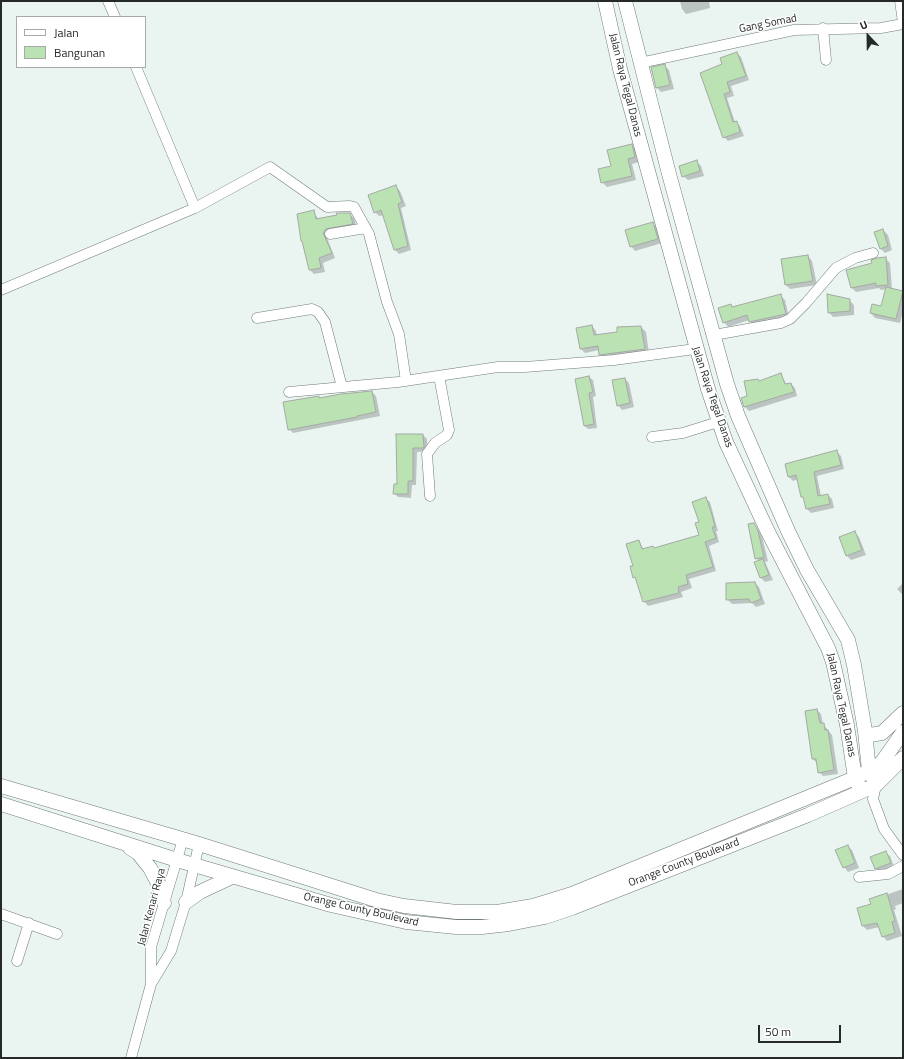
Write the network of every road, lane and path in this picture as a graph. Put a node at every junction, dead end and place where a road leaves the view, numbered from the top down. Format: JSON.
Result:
{"nodes":[{"id":1,"x":108,"y":1,"type":"edge"},
{"id":2,"x":605,"y":1,"type":"edge"},
{"id":3,"x":625,"y":1,"type":"edge"},
{"id":4,"x":900,"y":1,"type":"edge"},
{"id":5,"x":115,"y":16,"type":"edge"},
{"id":6,"x":903,"y":23,"type":"edge"},
{"id":7,"x":823,"y":28,"type":"junction"},
{"id":8,"x":826,"y":60,"type":"dead end"},
{"id":9,"x":640,"y":63,"type":"junction"},
{"id":10,"x":136,"y":68,"type":"edge"},
{"id":11,"x":669,"y":174,"type":"junction"},
{"id":12,"x":650,"y":179,"type":"junction"},
{"id":13,"x":195,"y":208,"type":"junction"},
{"id":14,"x":366,"y":228,"type":"junction"},
{"id":15,"x":330,"y":234,"type":"dead end"},
{"id":16,"x":874,"y":253,"type":"dead end"},
{"id":17,"x":1,"y":290,"type":"edge"},
{"id":18,"x":257,"y":318,"type":"dead end"},
{"id":19,"x":714,"y":335,"type":"junction"},
{"id":20,"x":695,"y":349,"type":"junction"},
{"id":21,"x":439,"y":376,"type":"junction"},
{"id":22,"x":406,"y":381,"type":"junction"},
{"id":23,"x":727,"y":384,"type":"junction"},
{"id":24,"x":342,"y":386,"type":"junction"},
{"id":25,"x":708,"y":389,"type":"junction"},
{"id":26,"x":289,"y":392,"type":"dead end"},
{"id":27,"x":718,"y":422,"type":"junction"},
{"id":28,"x":652,"y":438,"type":"dead end"},
{"id":29,"x":430,"y":496,"type":"dead end"},
{"id":30,"x":903,"y":713,"type":"edge"},
{"id":31,"x":865,"y":732,"type":"junction"},
{"id":32,"x":903,"y":732,"type":"edge"},
{"id":33,"x":852,"y":752,"type":"junction"},
{"id":34,"x":903,"y":758,"type":"edge"},
{"id":35,"x":874,"y":766,"type":"junction"},
{"id":36,"x":855,"y":778,"type":"junction"},
{"id":37,"x":876,"y":785,"type":"junction"},
{"id":38,"x":1,"y":786,"type":"edge"},
{"id":39,"x":868,"y":796,"type":"junction"},
{"id":40,"x":1,"y":804,"type":"edge"},
{"id":41,"x":183,"y":839,"type":"junction"},
{"id":42,"x":122,"y":842,"type":"junction"},
{"id":43,"x":199,"y":844,"type":"junction"},
{"id":44,"x":903,"y":855,"type":"edge"},
{"id":45,"x":177,"y":860,"type":"junction"},
{"id":46,"x":194,"y":865,"type":"junction"},
{"id":47,"x":903,"y":866,"type":"edge"},
{"id":48,"x":232,"y":877,"type":"junction"},
{"id":49,"x":859,"y":877,"type":"dead end"},
{"id":50,"x":186,"y":902,"type":"junction"},
{"id":51,"x":164,"y":904,"type":"junction"},
{"id":52,"x":1,"y":914,"type":"edge"},
{"id":53,"x":29,"y":923,"type":"junction"},
{"id":54,"x":57,"y":934,"type":"dead end"},
{"id":55,"x":17,"y":961,"type":"dead end"},
{"id":56,"x":151,"y":984,"type":"junction"},
{"id":57,"x":131,"y":1058,"type":"edge"}],
"edges":[{"from":1,"to":5,"type":"street"},
{"from":2,"to":12,"type":"main road","name":"Jalan Raya Tegal Danas"},
{"from":3,"to":9,"type":"main road","name":"Jalan Raya Tegal Danas"},
{"from":4,"to":6,"type":"street"},
{"from":6,"to":7,"type":"street","name":"Gang Somad"},
{"from":7,"to":8,"type":"street"},
{"from":7,"to":9,"type":"street","name":"Gang Somad"},
{"from":9,"to":11,"type":"main road","name":"Jalan Raya Tegal Danas"},
{"from":10,"to":13,"type":"street"},
{"from":11,"to":12,"type":"main road"},
{"from":11,"to":19,"type":"main road","name":"Jalan Raya Tegal Danas"},
{"from":12,"to":20,"type":"main road","name":"Jalan Raya Tegal Danas"},
{"from":13,"to":14,"type":"street"},
{"from":13,"to":17,"type":"street"},
{"from":14,"to":15,"type":"street"},
{"from":14,"to":22,"type":"street"},
{"from":16,"to":19,"type":"street"},
{"from":18,"to":24,"type":"street"},
{"from":19,"to":23,"type":"main road","name":"Jalan Raya Tegal Danas"},
{"from":20,"to":21,"type":"street"},
{"from":20,"to":25,"type":"main road","name":"Jalan Raya Tegal Danas"},
{"from":21,"to":22,"type":"street"},
{"from":21,"to":29,"type":"street"},
{"from":22,"to":24,"type":"street"},
{"from":23,"to":25,"type":"main road"},
{"from":23,"to":31,"type":"main road","name":"Jalan Raya Tegal Danas"},
{"from":24,"to":26,"type":"street"},
{"from":25,"to":27,"type":"main road","name":"Jalan Raya Tegal Danas"},
{"from":27,"to":28,"type":"street"},
{"from":27,"to":33,"type":"main road","name":"Jalan Raya Tegal Danas"},
{"from":30,"to":31,"type":"main road","name":"Jalan Raya Tegal Danas"},
{"from":31,"to":35,"type":"main road","name":"Jalan Raya Tegal Danas"},
{"from":32,"to":35,"type":"main road"},
{"from":33,"to":35,"type":"main road"},
{"from":33,"to":36,"type":"main road","name":"Jalan Raya Tegal Danas"},
{"from":34,"to":35,"type":"main road","name":"Orange County Boulevard"},
{"from":34,"to":37,"type":"main road","name":"Orange County Boulevard"},
{"from":35,"to":36,"type":"main road","name":"Orange County Boulevard"},
{"from":35,"to":37,"type":"main road","name":"Jalan Raya Tegal Danas"},
{"from":36,"to":39,"type":"main road","name":"Jalan Raya Tegal Danas"},
{"from":36,"to":43,"type":"main road","name":"Orange County Boulevard"},
{"from":37,"to":39,"type":"main road","name":"Orange County Boulevard"},
{"from":38,"to":41,"type":"main road","name":"Orange County Boulevard"},
{"from":39,"to":44,"type":"street"},
{"from":39,"to":48,"type":"main road","name":"Orange County Boulevard"},
{"from":40,"to":42,"type":"main road","name":"Orange County Boulevard"},
{"from":41,"to":43,"type":"main road","name":"Orange County Boulevard"},
{"from":41,"to":45,"type":"street","name":"Jalan Kenari Raya"},
{"from":42,"to":45,"type":"main road","name":"Orange County Boulevard"},
{"from":42,"to":51,"type":"main road"},
{"from":43,"to":46,"type":"street","name":"Jalan Kenari Raya"},
{"from":45,"to":46,"type":"main road","name":"Orange County Boulevard"},
{"from":45,"to":51,"type":"street","name":"Jalan Kenari Raya"},
{"from":46,"to":48,"type":"main road","name":"Orange County Boulevard"},
{"from":46,"to":50,"type":"street","name":"Jalan Kenari Raya"},
{"from":47,"to":49,"type":"street"},
{"from":48,"to":50,"type":"main road"},
{"from":50,"to":56,"type":"street","name":"Jalan Kenari Raya"},
{"from":51,"to":56,"type":"street","name":"Jalan Kenari Raya"},
{"from":52,"to":53,"type":"street"},
{"from":53,"to":54,"type":"street"},
{"from":53,"to":55,"type":"street"},
{"from":56,"to":57,"type":"street","name":"Jalan Kenari Raya"}]}
